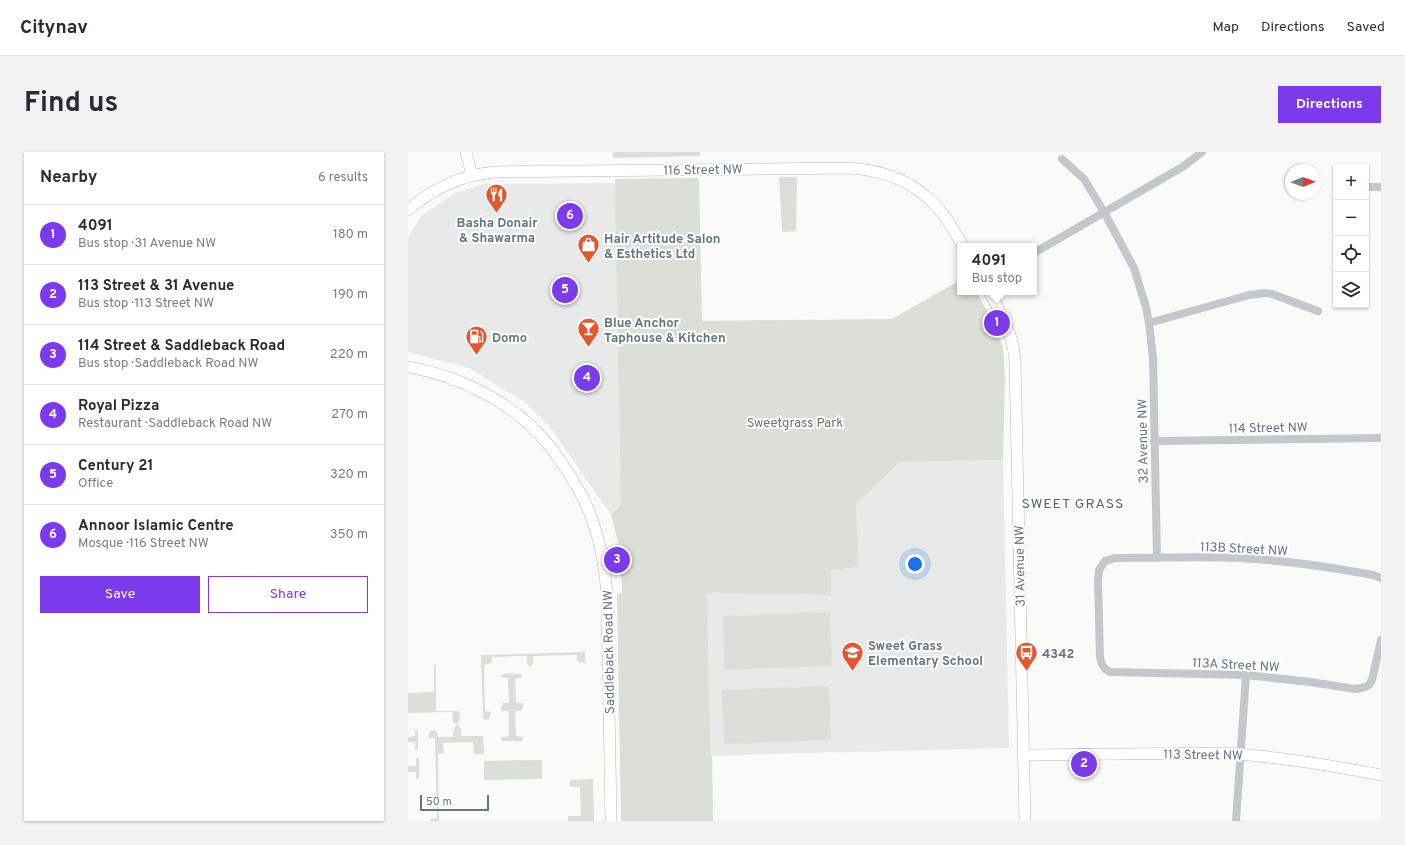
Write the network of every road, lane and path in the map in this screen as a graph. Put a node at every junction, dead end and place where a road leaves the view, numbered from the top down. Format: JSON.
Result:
{"nodes":[{"id":1,"x":466,"y":152,"type":"edge"},
{"id":2,"x":1202,"y":152,"type":"edge"},
{"id":3,"x":1062,"y":159,"type":"dead end"},
{"id":4,"x":472,"y":175,"type":"junction"},
{"id":5,"x":1369,"y":187,"type":"edge"},
{"id":6,"x":1381,"y":187,"type":"edge"},
{"id":7,"x":408,"y":210,"type":"edge"},
{"id":8,"x":1104,"y":212,"type":"junction"},
{"id":9,"x":960,"y":243,"type":"edge"},
{"id":10,"x":1037,"y":252,"type":"edge"},
{"id":11,"x":991,"y":295,"type":"edge"},
{"id":12,"x":1318,"y":311,"type":"dead end"},
{"id":13,"x":1149,"y":323,"type":"junction"},
{"id":14,"x":408,"y":367,"type":"edge"},
{"id":15,"x":1381,"y":438,"type":"edge"},
{"id":16,"x":1154,"y":441,"type":"junction"},
{"id":17,"x":1157,"y":558,"type":"junction"},
{"id":18,"x":1381,"y":578,"type":"edge"},
{"id":19,"x":1381,"y":640,"type":"edge"},
{"id":20,"x":1106,"y":671,"type":"joint"},
{"id":21,"x":1246,"y":675,"type":"junction"},
{"id":22,"x":1241,"y":754,"type":"junction"},
{"id":23,"x":1023,"y":755,"type":"junction"},
{"id":24,"x":1381,"y":775,"type":"edge"},
{"id":25,"x":611,"y":821,"type":"edge"},
{"id":26,"x":1025,"y":821,"type":"edge"},
{"id":27,"x":1236,"y":821,"type":"edge"}],
"edges":[{"from":1,"to":4,"type":"street"},
{"from":2,"to":8,"type":"street"},
{"from":3,"to":8,"type":"street","name":"32 Avenue NW"},
{"from":4,"to":7,"type":"street","name":"116 Street NW"},
{"from":4,"to":9,"type":"street","name":"116 Street NW"},
{"from":5,"to":6,"type":"street"},
{"from":8,"to":10,"type":"street"},
{"from":8,"to":13,"type":"street","name":"32 Avenue NW"},
{"from":11,"to":23,"type":"street","name":"31 Avenue NW"},
{"from":12,"to":13,"type":"street"},
{"from":13,"to":16,"type":"street","name":"32 Avenue NW"},
{"from":14,"to":25,"type":"street","name":"Saddleback Road NW"},
{"from":15,"to":16,"type":"street","name":"114 Street NW"},
{"from":16,"to":17,"type":"street","name":"32 Avenue NW"},
{"from":17,"to":18,"type":"street","name":"113B Street NW"},
{"from":17,"to":20,"type":"street","name":"113B Street NW"},
{"from":19,"to":21,"type":"street","name":"113A Street NW"},
{"from":20,"to":21,"type":"street","name":"113A Street NW"},
{"from":21,"to":22,"type":"street"},
{"from":22,"to":23,"type":"street","name":"113 Street NW"},
{"from":22,"to":24,"type":"street","name":"113 Street NW"},
{"from":22,"to":27,"type":"street"},
{"from":23,"to":26,"type":"street","name":"31 Avenue NW"}]}
